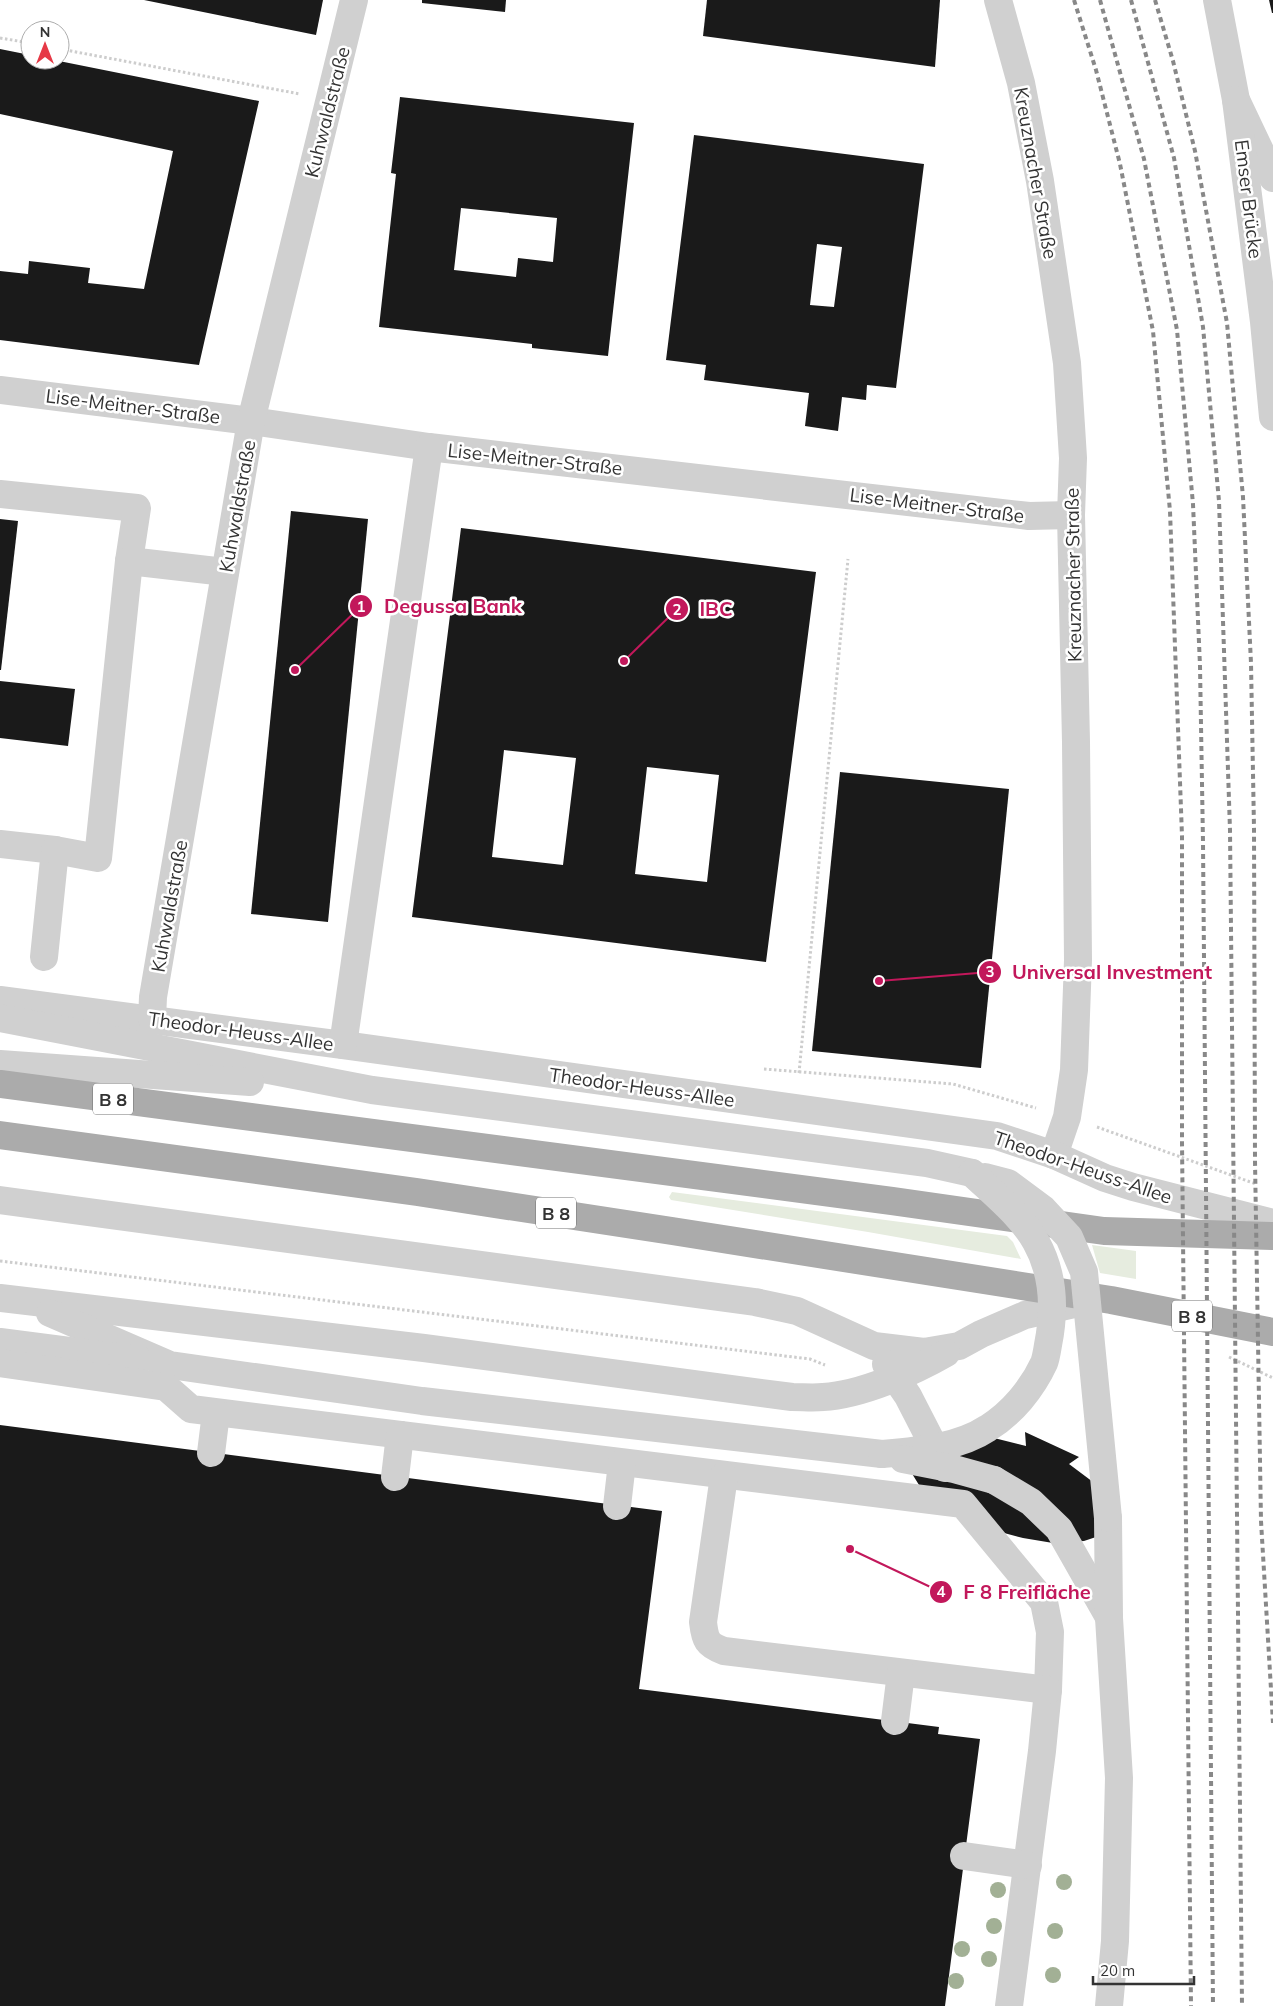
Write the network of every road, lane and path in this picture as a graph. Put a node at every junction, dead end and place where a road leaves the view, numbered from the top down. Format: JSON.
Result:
{"nodes":[{"id":1,"x":354,"y":0,"type":"edge"},
{"id":2,"x":998,"y":0,"type":"edge"},
{"id":3,"x":1217,"y":0,"type":"edge"},
{"id":4,"x":0,"y":38,"type":"edge"},
{"id":5,"x":20,"y":41,"type":"edge"},
{"id":6,"x":70,"y":51,"type":"edge"},
{"id":7,"x":330,"y":100,"type":"junction"},
{"id":8,"x":1236,"y":100,"type":"junction"},
{"id":9,"x":1273,"y":178,"type":"edge"},
{"id":10,"x":0,"y":390,"type":"edge"},
{"id":11,"x":1273,"y":417,"type":"edge"},
{"id":12,"x":251,"y":421,"type":"junction"},
{"id":13,"x":429,"y":447,"type":"junction"},
{"id":14,"x":0,"y":494,"type":"edge"},
{"id":15,"x":1071,"y":515,"type":"junction"},
{"id":16,"x":848,"y":559,"type":"dead end"},
{"id":17,"x":129,"y":561,"type":"junction"},
{"id":18,"x":225,"y":572,"type":"junction"},
{"id":19,"x":0,"y":844,"type":"edge"},
{"id":20,"x":55,"y":850,"type":"junction"},
{"id":21,"x":44,"y":957,"type":"dead end"},
{"id":22,"x":0,"y":1000,"type":"edge"},
{"id":23,"x":0,"y":1018,"type":"edge"},
{"id":24,"x":152,"y":1019,"type":"junction"},
{"id":25,"x":343,"y":1045,"type":"junction"},
{"id":26,"x":0,"y":1064,"type":"edge"},
{"id":27,"x":799,"y":1073,"type":"dead end"},
{"id":28,"x":0,"y":1084,"type":"edge"},
{"id":29,"x":372,"y":1090,"type":"junction"},
{"id":30,"x":0,"y":1135,"type":"edge"},
{"id":31,"x":1054,"y":1155,"type":"junction"},
{"id":32,"x":972,"y":1173,"type":"junction"},
{"id":33,"x":0,"y":1200,"type":"edge"},
{"id":34,"x":1273,"y":1224,"type":"edge"},
{"id":35,"x":1273,"y":1236,"type":"edge"},
{"id":36,"x":0,"y":1261,"type":"edge"},
{"id":37,"x":11,"y":1299,"type":"edge"},
{"id":38,"x":1111,"y":1300,"type":"junction"},
{"id":39,"x":168,"y":1318,"type":"junction"},
{"id":40,"x":94,"y":1331,"type":"junction"},
{"id":41,"x":1273,"y":1332,"type":"edge"},
{"id":42,"x":0,"y":1342,"type":"edge"},
{"id":43,"x":31,"y":1346,"type":"junction"},
{"id":44,"x":874,"y":1346,"type":"junction"},
{"id":45,"x":959,"y":1346,"type":"junction"},
{"id":46,"x":0,"y":1363,"type":"edge"},
{"id":47,"x":170,"y":1364,"type":"junction"},
{"id":48,"x":826,"y":1366,"type":"dead end"},
{"id":49,"x":895,"y":1378,"type":"junction"},
{"id":50,"x":216,"y":1412,"type":"junction"},
{"id":51,"x":400,"y":1435,"type":"junction"},
{"id":52,"x":211,"y":1453,"type":"dead end"},
{"id":53,"x":882,"y":1454,"type":"junction"},
{"id":54,"x":622,"y":1463,"type":"junction"},
{"id":55,"x":724,"y":1476,"type":"junction"},
{"id":56,"x":395,"y":1477,"type":"dead end"},
{"id":57,"x":963,"y":1504,"type":"junction"},
{"id":58,"x":617,"y":1506,"type":"dead end"},
{"id":59,"x":1110,"y":1618,"type":"junction"},
{"id":60,"x":901,"y":1673,"type":"junction"},
{"id":61,"x":1048,"y":1690,"type":"junction"},
{"id":62,"x":895,"y":1721,"type":"dead end"},
{"id":63,"x":964,"y":1856,"type":"dead end"},
{"id":64,"x":1028,"y":1865,"type":"junction"},
{"id":65,"x":1009,"y":2006,"type":"edge"},
{"id":66,"x":1109,"y":2006,"type":"edge"}],
"edges":[{"from":1,"to":7,"type":"street","name":"Kuhwaldstraße"},
{"from":2,"to":15,"type":"street","name":"Kreuznacher Straße"},
{"from":3,"to":8,"type":"street"},
{"from":4,"to":5,"type":"path"},
{"from":6,"to":7,"type":"path"},
{"from":7,"to":12,"type":"street","name":"Kuhwaldstraße"},
{"from":8,"to":9,"type":"street"},
{"from":8,"to":11,"type":"street","name":"Emser Brücke"},
{"from":10,"to":12,"type":"street","name":"Lise-Meitner-Straße"},
{"from":12,"to":13,"type":"street","name":"Lise-Meitner-Straße"},
{"from":12,"to":18,"type":"street","name":"Kuhwaldstraße"},
{"from":13,"to":15,"type":"street","name":"Lise-Meitner-Straße"},
{"from":13,"to":25,"type":"street"},
{"from":14,"to":17,"type":"street"},
{"from":15,"to":31,"type":"street","name":"Kreuznacher Straße"},
{"from":16,"to":27,"type":"path"},
{"from":17,"to":18,"type":"street"},
{"from":17,"to":20,"type":"street"},
{"from":18,"to":24,"type":"street","name":"Kuhwaldstraße"},
{"from":19,"to":20,"type":"street"},
{"from":20,"to":21,"type":"street"},
{"from":22,"to":24,"type":"street","name":"Theodor-Heuss-Allee"},
{"from":23,"to":29,"type":"street","name":"Theodor-Heuss-Allee"},
{"from":24,"to":25,"type":"street","name":"Theodor-Heuss-Allee"},
{"from":25,"to":31,"type":"street","name":"Theodor-Heuss-Allee"},
{"from":26,"to":29,"type":"street","name":"Theodor-Heuss-Allee"},
{"from":28,"to":35,"type":"main road","name":"Theodor-Heuss-Allee","number":"B 8"},
{"from":29,"to":32,"type":"street","name":"Theodor-Heuss-Allee"},
{"from":30,"to":38,"type":"main road","number":"B 8"},
{"from":31,"to":34,"type":"street","name":"Theodor-Heuss-Allee"},
{"from":32,"to":53,"type":"street","bridge":true},
{"from":32,"to":59,"type":"street","name":"Theodor-Heuss-Allee","bridge":true},
{"from":33,"to":44,"type":"street"},
{"from":36,"to":48,"type":"path"},
{"from":37,"to":39,"type":"street"},
{"from":37,"to":40,"type":"street"},
{"from":38,"to":41,"type":"main road","number":"B 8"},
{"from":38,"to":45,"type":"street"},
{"from":39,"to":40,"type":"street"},
{"from":39,"to":49,"type":"street"},
{"from":40,"to":43,"type":"street"},
{"from":40,"to":47,"type":"street"},
{"from":42,"to":43,"type":"street"},
{"from":43,"to":47,"type":"street"},
{"from":44,"to":45,"type":"street"},
{"from":44,"to":49,"type":"street"},
{"from":45,"to":49,"type":"street"},
{"from":46,"to":50,"type":"street"},
{"from":47,"to":53,"type":"street"},
{"from":49,"to":57,"type":"street"},
{"from":50,"to":51,"type":"street"},
{"from":50,"to":52,"type":"street"},
{"from":51,"to":54,"type":"street"},
{"from":51,"to":56,"type":"street"},
{"from":53,"to":59,"type":"street","bridge":true},
{"from":54,"to":55,"type":"street"},
{"from":54,"to":58,"type":"street"},
{"from":55,"to":57,"type":"street"},
{"from":55,"to":60,"type":"street"},
{"from":57,"to":61,"type":"street"},
{"from":59,"to":66,"type":"street","name":"Theodor-Heuss-Allee"},
{"from":60,"to":61,"type":"street"},
{"from":60,"to":62,"type":"street"},
{"from":61,"to":64,"type":"street"},
{"from":63,"to":64,"type":"street"},
{"from":64,"to":65,"type":"street"}]}
